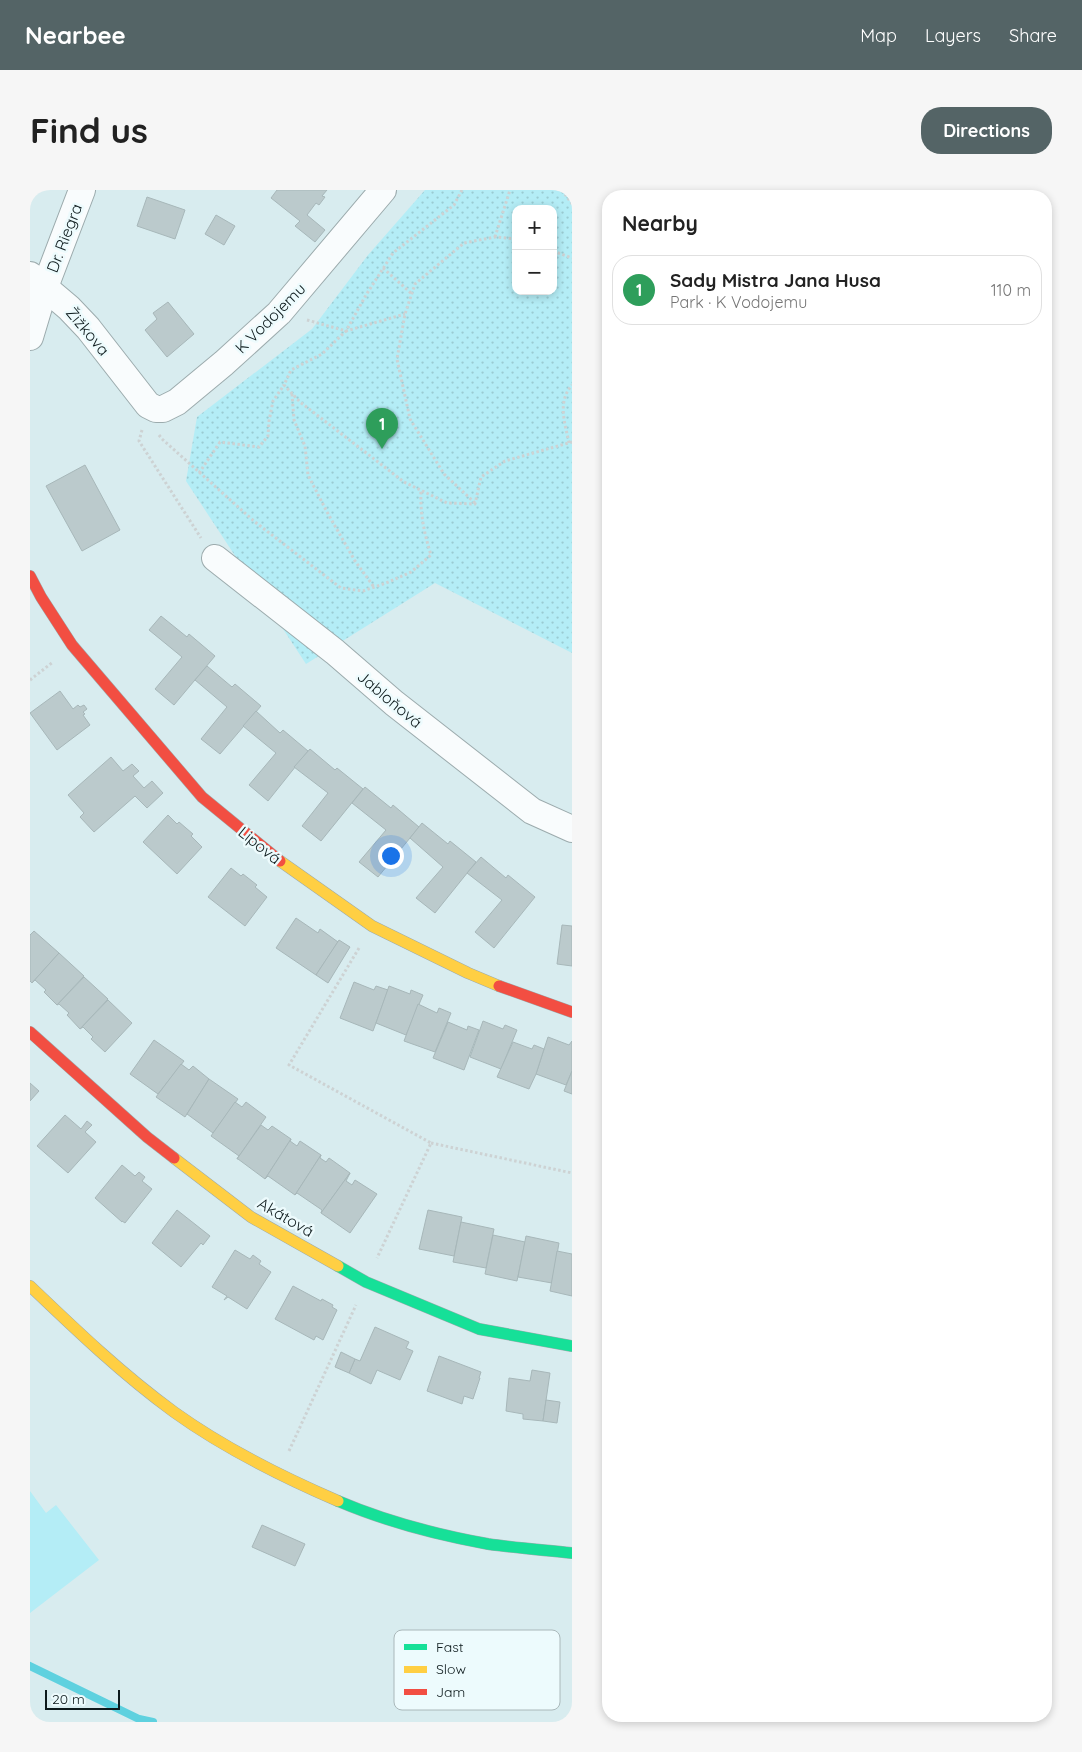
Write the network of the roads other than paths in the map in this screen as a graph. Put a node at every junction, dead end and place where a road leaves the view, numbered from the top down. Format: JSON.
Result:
{"nodes":[{"id":1,"x":82,"y":190,"type":"edge"},
{"id":2,"x":383,"y":190,"type":"edge"},
{"id":3,"x":38,"y":281,"type":"edge"},
{"id":4,"x":30,"y":337,"type":"edge"},
{"id":5,"x":144,"y":400,"type":"joint"},
{"id":6,"x":215,"y":558,"type":"road end"},
{"id":7,"x":30,"y":576,"type":"edge"},
{"id":8,"x":572,"y":829,"type":"edge"},
{"id":9,"x":572,"y":1012,"type":"edge"},
{"id":10,"x":30,"y":1032,"type":"edge"},
{"id":11,"x":30,"y":1286,"type":"edge"},
{"id":12,"x":572,"y":1346,"type":"edge"},
{"id":13,"x":572,"y":1553,"type":"edge"}],
"edges":[{"from":1,"to":3,"type":"street","name":"Dr. Riegra"},
{"from":2,"to":5,"type":"street","name":"K Vodojemu"},
{"from":3,"to":4,"type":"street"},
{"from":3,"to":5,"type":"street","name":"Žižkova"},
{"from":6,"to":8,"type":"street","name":"Jabloňová"},
{"from":7,"to":9,"type":"street","name":"Lipová"},
{"from":10,"to":12,"type":"street","name":"Akátová"},
{"from":11,"to":13,"type":"street"}]}
